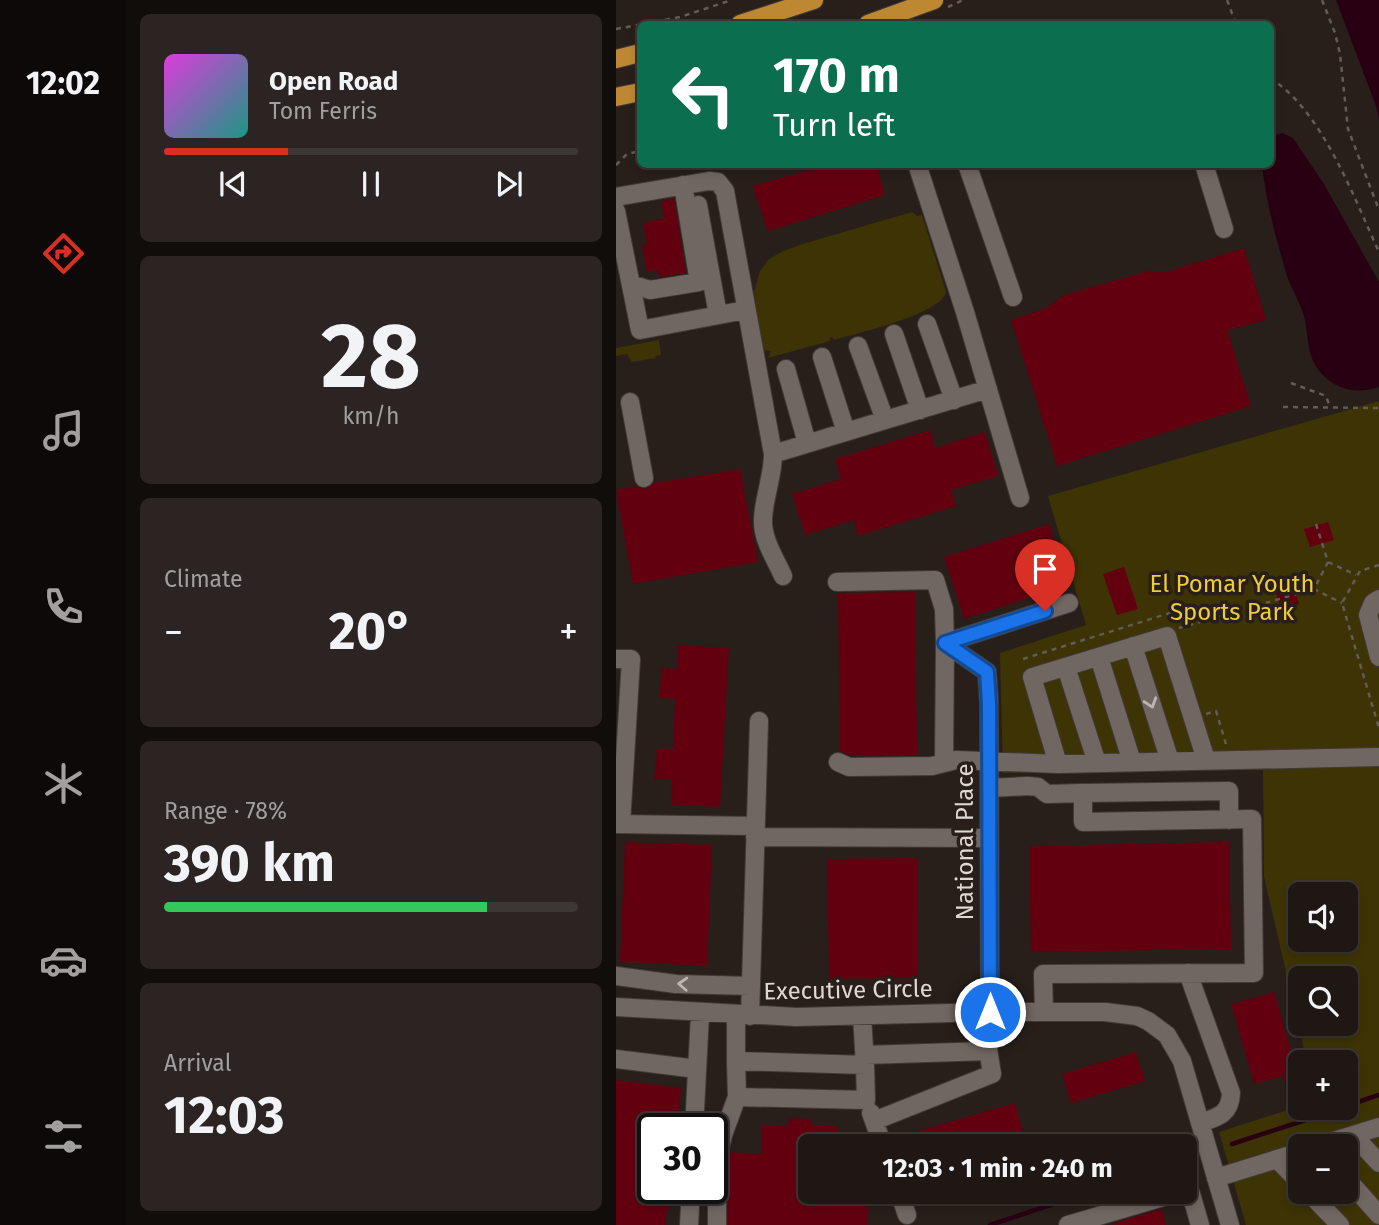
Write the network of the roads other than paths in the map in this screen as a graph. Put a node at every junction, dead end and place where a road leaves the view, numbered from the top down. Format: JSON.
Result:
{"nodes":[{"id":1,"x":814,"y":0,"type":"edge"},
{"id":2,"x":926,"y":3,"type":"edge"},
{"id":3,"x":749,"y":21,"type":"edge"},
{"id":4,"x":876,"y":21,"type":"edge"},
{"id":5,"x":896,"y":21,"type":"edge"},
{"id":6,"x":637,"y":53,"type":"edge"},
{"id":7,"x":616,"y":59,"type":"edge"},
{"id":8,"x":637,"y":93,"type":"edge"},
{"id":9,"x":616,"y":97,"type":"edge"},
{"id":10,"x":918,"y":168,"type":"edge"},
{"id":11,"x":968,"y":168,"type":"edge"},
{"id":12,"x":1205,"y":168,"type":"edge"},
{"id":13,"x":689,"y":184,"type":"junction"},
{"id":14,"x":616,"y":197,"type":"edge"},
{"id":15,"x":616,"y":211,"type":"edge"},
{"id":16,"x":1224,"y":229,"type":"dead end"},
{"id":17,"x":632,"y":290,"type":"junction"},
{"id":18,"x":1013,"y":297,"type":"dead end"},
{"id":19,"x":746,"y":310,"type":"junction"},
{"id":20,"x":718,"y":315,"type":"junction"},
{"id":21,"x":927,"y":324,"type":"dead end"},
{"id":22,"x":894,"y":334,"type":"dead end"},
{"id":23,"x":858,"y":345,"type":"dead end"},
{"id":24,"x":822,"y":357,"type":"dead end"},
{"id":25,"x":786,"y":369,"type":"dead end"},
{"id":26,"x":988,"y":389,"type":"junction"},
{"id":27,"x":954,"y":400,"type":"junction"},
{"id":28,"x":630,"y":402,"type":"dead end"},
{"id":29,"x":920,"y":410,"type":"junction"},
{"id":30,"x":884,"y":420,"type":"junction"},
{"id":31,"x":846,"y":432,"type":"junction"},
{"id":32,"x":807,"y":443,"type":"junction"},
{"id":33,"x":772,"y":454,"type":"junction"},
{"id":34,"x":644,"y":478,"type":"dead end"},
{"id":35,"x":1020,"y":498,"type":"dead end"},
{"id":36,"x":783,"y":576,"type":"dead end"},
{"id":37,"x":837,"y":582,"type":"dead end"},
{"id":38,"x":1379,"y":599,"type":"edge"},
{"id":39,"x":1069,"y":603,"type":"dead end"},
{"id":40,"x":945,"y":643,"type":"junction"},
{"id":41,"x":1133,"y":646,"type":"junction"},
{"id":42,"x":1099,"y":656,"type":"junction"},
{"id":43,"x":1379,"y":657,"type":"edge"},
{"id":44,"x":616,"y":659,"type":"edge"},
{"id":45,"x":1066,"y":667,"type":"junction"},
{"id":46,"x":759,"y":721,"type":"dead end"},
{"id":47,"x":1379,"y":757,"type":"edge"},
{"id":48,"x":1206,"y":760,"type":"junction"},
{"id":49,"x":1170,"y":761,"type":"junction"},
{"id":50,"x":838,"y":762,"type":"dead end"},
{"id":51,"x":989,"y":762,"type":"junction"},
{"id":52,"x":1132,"y":762,"type":"junction"},
{"id":53,"x":944,"y":763,"type":"junction"},
{"id":54,"x":1097,"y":763,"type":"junction"},
{"id":55,"x":1058,"y":764,"type":"junction"},
{"id":56,"x":989,"y":788,"type":"junction"},
{"id":57,"x":1083,"y":793,"type":"junction"},
{"id":58,"x":1229,"y":820,"type":"junction"},
{"id":59,"x":619,"y":824,"type":"edge"},
{"id":60,"x":755,"y":831,"type":"junction"},
{"id":61,"x":989,"y":838,"type":"junction"},
{"id":62,"x":1188,"y":973,"type":"junction"},
{"id":63,"x":616,"y":976,"type":"edge"},
{"id":64,"x":751,"y":986,"type":"junction"},
{"id":65,"x":616,"y":1007,"type":"edge"},
{"id":66,"x":986,"y":1012,"type":"junction"},
{"id":67,"x":1044,"y":1012,"type":"junction"},
{"id":68,"x":701,"y":1014,"type":"junction"},
{"id":69,"x":743,"y":1015,"type":"junction"},
{"id":70,"x":862,"y":1016,"type":"junction"},
{"id":71,"x":988,"y":1051,"type":"junction"},
{"id":72,"x":616,"y":1059,"type":"edge"},
{"id":73,"x":865,"y":1060,"type":"junction"},
{"id":74,"x":736,"y":1061,"type":"junction"},
{"id":75,"x":697,"y":1069,"type":"junction"},
{"id":76,"x":737,"y":1097,"type":"junction"},
{"id":77,"x":866,"y":1100,"type":"junction"},
{"id":78,"x":695,"y":1113,"type":"edge"},
{"id":79,"x":874,"y":1121,"type":"junction"},
{"id":80,"x":1200,"y":1123,"type":"junction"},
{"id":81,"x":1379,"y":1126,"type":"edge"},
{"id":82,"x":879,"y":1134,"type":"edge"},
{"id":83,"x":1356,"y":1134,"type":"edge"},
{"id":84,"x":1358,"y":1140,"type":"edge"},
{"id":85,"x":1288,"y":1156,"type":"edge"},
{"id":86,"x":1277,"y":1159,"type":"junction"},
{"id":87,"x":1379,"y":1163,"type":"edge"},
{"id":88,"x":1288,"y":1170,"type":"edge"},
{"id":89,"x":1216,"y":1178,"type":"junction"},
{"id":90,"x":1358,"y":1191,"type":"edge"},
{"id":91,"x":690,"y":1204,"type":"edge"},
{"id":92,"x":904,"y":1204,"type":"edge"},
{"id":93,"x":1141,"y":1204,"type":"edge"},
{"id":94,"x":1194,"y":1204,"type":"edge"},
{"id":95,"x":1319,"y":1204,"type":"edge"},
{"id":96,"x":1379,"y":1214,"type":"edge"},
{"id":97,"x":908,"y":1215,"type":"dead end"},
{"id":98,"x":689,"y":1225,"type":"edge"},
{"id":99,"x":717,"y":1225,"type":"edge"},
{"id":100,"x":1068,"y":1225,"type":"edge"},
{"id":101,"x":1199,"y":1225,"type":"edge"},
{"id":102,"x":1230,"y":1225,"type":"edge"},
{"id":103,"x":1339,"y":1225,"type":"edge"}],
"edges":[{"from":1,"to":3,"type":"main road"},
{"from":2,"to":4,"type":"main road"},
{"from":2,"to":5,"type":"main road"},
{"from":6,"to":7,"type":"main road"},
{"from":8,"to":9,"type":"main road"},
{"from":10,"to":26,"type":"street"},
{"from":11,"to":18,"type":"street"},
{"from":12,"to":16,"type":"street"},
{"from":13,"to":14,"type":"street"},
{"from":13,"to":17,"type":"street"},
{"from":13,"to":19,"type":"street"},
{"from":13,"to":20,"type":"street"},
{"from":15,"to":17,"type":"street"},
{"from":17,"to":20,"type":"street"},
{"from":19,"to":20,"type":"street"},
{"from":19,"to":33,"type":"street"},
{"from":21,"to":27,"type":"street"},
{"from":22,"to":29,"type":"street"},
{"from":23,"to":30,"type":"street"},
{"from":24,"to":31,"type":"street"},
{"from":25,"to":32,"type":"street"},
{"from":26,"to":27,"type":"street"},
{"from":26,"to":35,"type":"street"},
{"from":27,"to":29,"type":"street"},
{"from":28,"to":34,"type":"street"},
{"from":29,"to":30,"type":"street"},
{"from":30,"to":31,"type":"street"},
{"from":31,"to":32,"type":"street"},
{"from":32,"to":33,"type":"street"},
{"from":33,"to":36,"type":"street"},
{"from":37,"to":40,"type":"street"},
{"from":38,"to":43,"type":"street"},
{"from":39,"to":40,"type":"street"},
{"from":40,"to":51,"type":"street","name":"National Place"},
{"from":40,"to":53,"type":"street"},
{"from":41,"to":42,"type":"street"},
{"from":41,"to":48,"type":"street"},
{"from":41,"to":49,"type":"street","one_way":true},
{"from":42,"to":45,"type":"street"},
{"from":42,"to":52,"type":"street"},
{"from":44,"to":59,"type":"street"},
{"from":45,"to":54,"type":"street"},
{"from":45,"to":55,"type":"street"},
{"from":46,"to":60,"type":"street"},
{"from":47,"to":48,"type":"street"},
{"from":48,"to":49,"type":"street"},
{"from":49,"to":52,"type":"street"},
{"from":50,"to":53,"type":"street"},
{"from":51,"to":53,"type":"street"},
{"from":51,"to":55,"type":"street"},
{"from":51,"to":56,"type":"street","name":"National Place"},
{"from":52,"to":54,"type":"street"},
{"from":54,"to":55,"type":"street"},
{"from":56,"to":57,"type":"street"},
{"from":56,"to":61,"type":"street","name":"National Place"},
{"from":57,"to":58,"type":"street"},
{"from":57,"to":58,"type":"street"},
{"from":58,"to":62,"type":"street"},
{"from":59,"to":60,"type":"street"},
{"from":60,"to":61,"type":"street"},
{"from":60,"to":64,"type":"street"},
{"from":61,"to":66,"type":"street","name":"National Place"},
{"from":62,"to":67,"type":"street"},
{"from":62,"to":80,"type":"street"},
{"from":64,"to":63,"type":"street","one_way":true},
{"from":64,"to":69,"type":"street"},
{"from":65,"to":68,"type":"street","name":"Executive Circle"},
{"from":66,"to":67,"type":"street","name":"Executive Circle"},
{"from":66,"to":70,"type":"street","name":"Executive Circle"},
{"from":66,"to":71,"type":"street","name":"National Place"},
{"from":67,"to":80,"type":"street","name":"Executive Circle"},
{"from":68,"to":69,"type":"street","name":"Executive Circle"},
{"from":68,"to":75,"type":"street"},
{"from":69,"to":70,"type":"street","name":"Executive Circle"},
{"from":69,"to":74,"type":"street"},
{"from":70,"to":73,"type":"street"},
{"from":71,"to":73,"type":"street"},
{"from":71,"to":79,"type":"street"},
{"from":72,"to":75,"type":"street"},
{"from":73,"to":74,"type":"street"},
{"from":73,"to":77,"type":"street"},
{"from":74,"to":76,"type":"street"},
{"from":75,"to":78,"type":"street"},
{"from":76,"to":77,"type":"street"},
{"from":76,"to":99,"type":"street"},
{"from":77,"to":79,"type":"street"},
{"from":79,"to":82,"type":"street"},
{"from":80,"to":89,"type":"street","name":"Executive Circle"},
{"from":81,"to":83,"type":"street"},
{"from":84,"to":87,"type":"street"},
{"from":85,"to":86,"type":"street"},
{"from":86,"to":88,"type":"street"},
{"from":86,"to":89,"type":"street"},
{"from":89,"to":102,"type":"street","name":"Executive Circle"},
{"from":90,"to":96,"type":"street"},
{"from":91,"to":98,"type":"street"},
{"from":92,"to":97,"type":"street"},
{"from":93,"to":100,"type":"street"},
{"from":94,"to":101,"type":"street"},
{"from":95,"to":103,"type":"street"}]}
